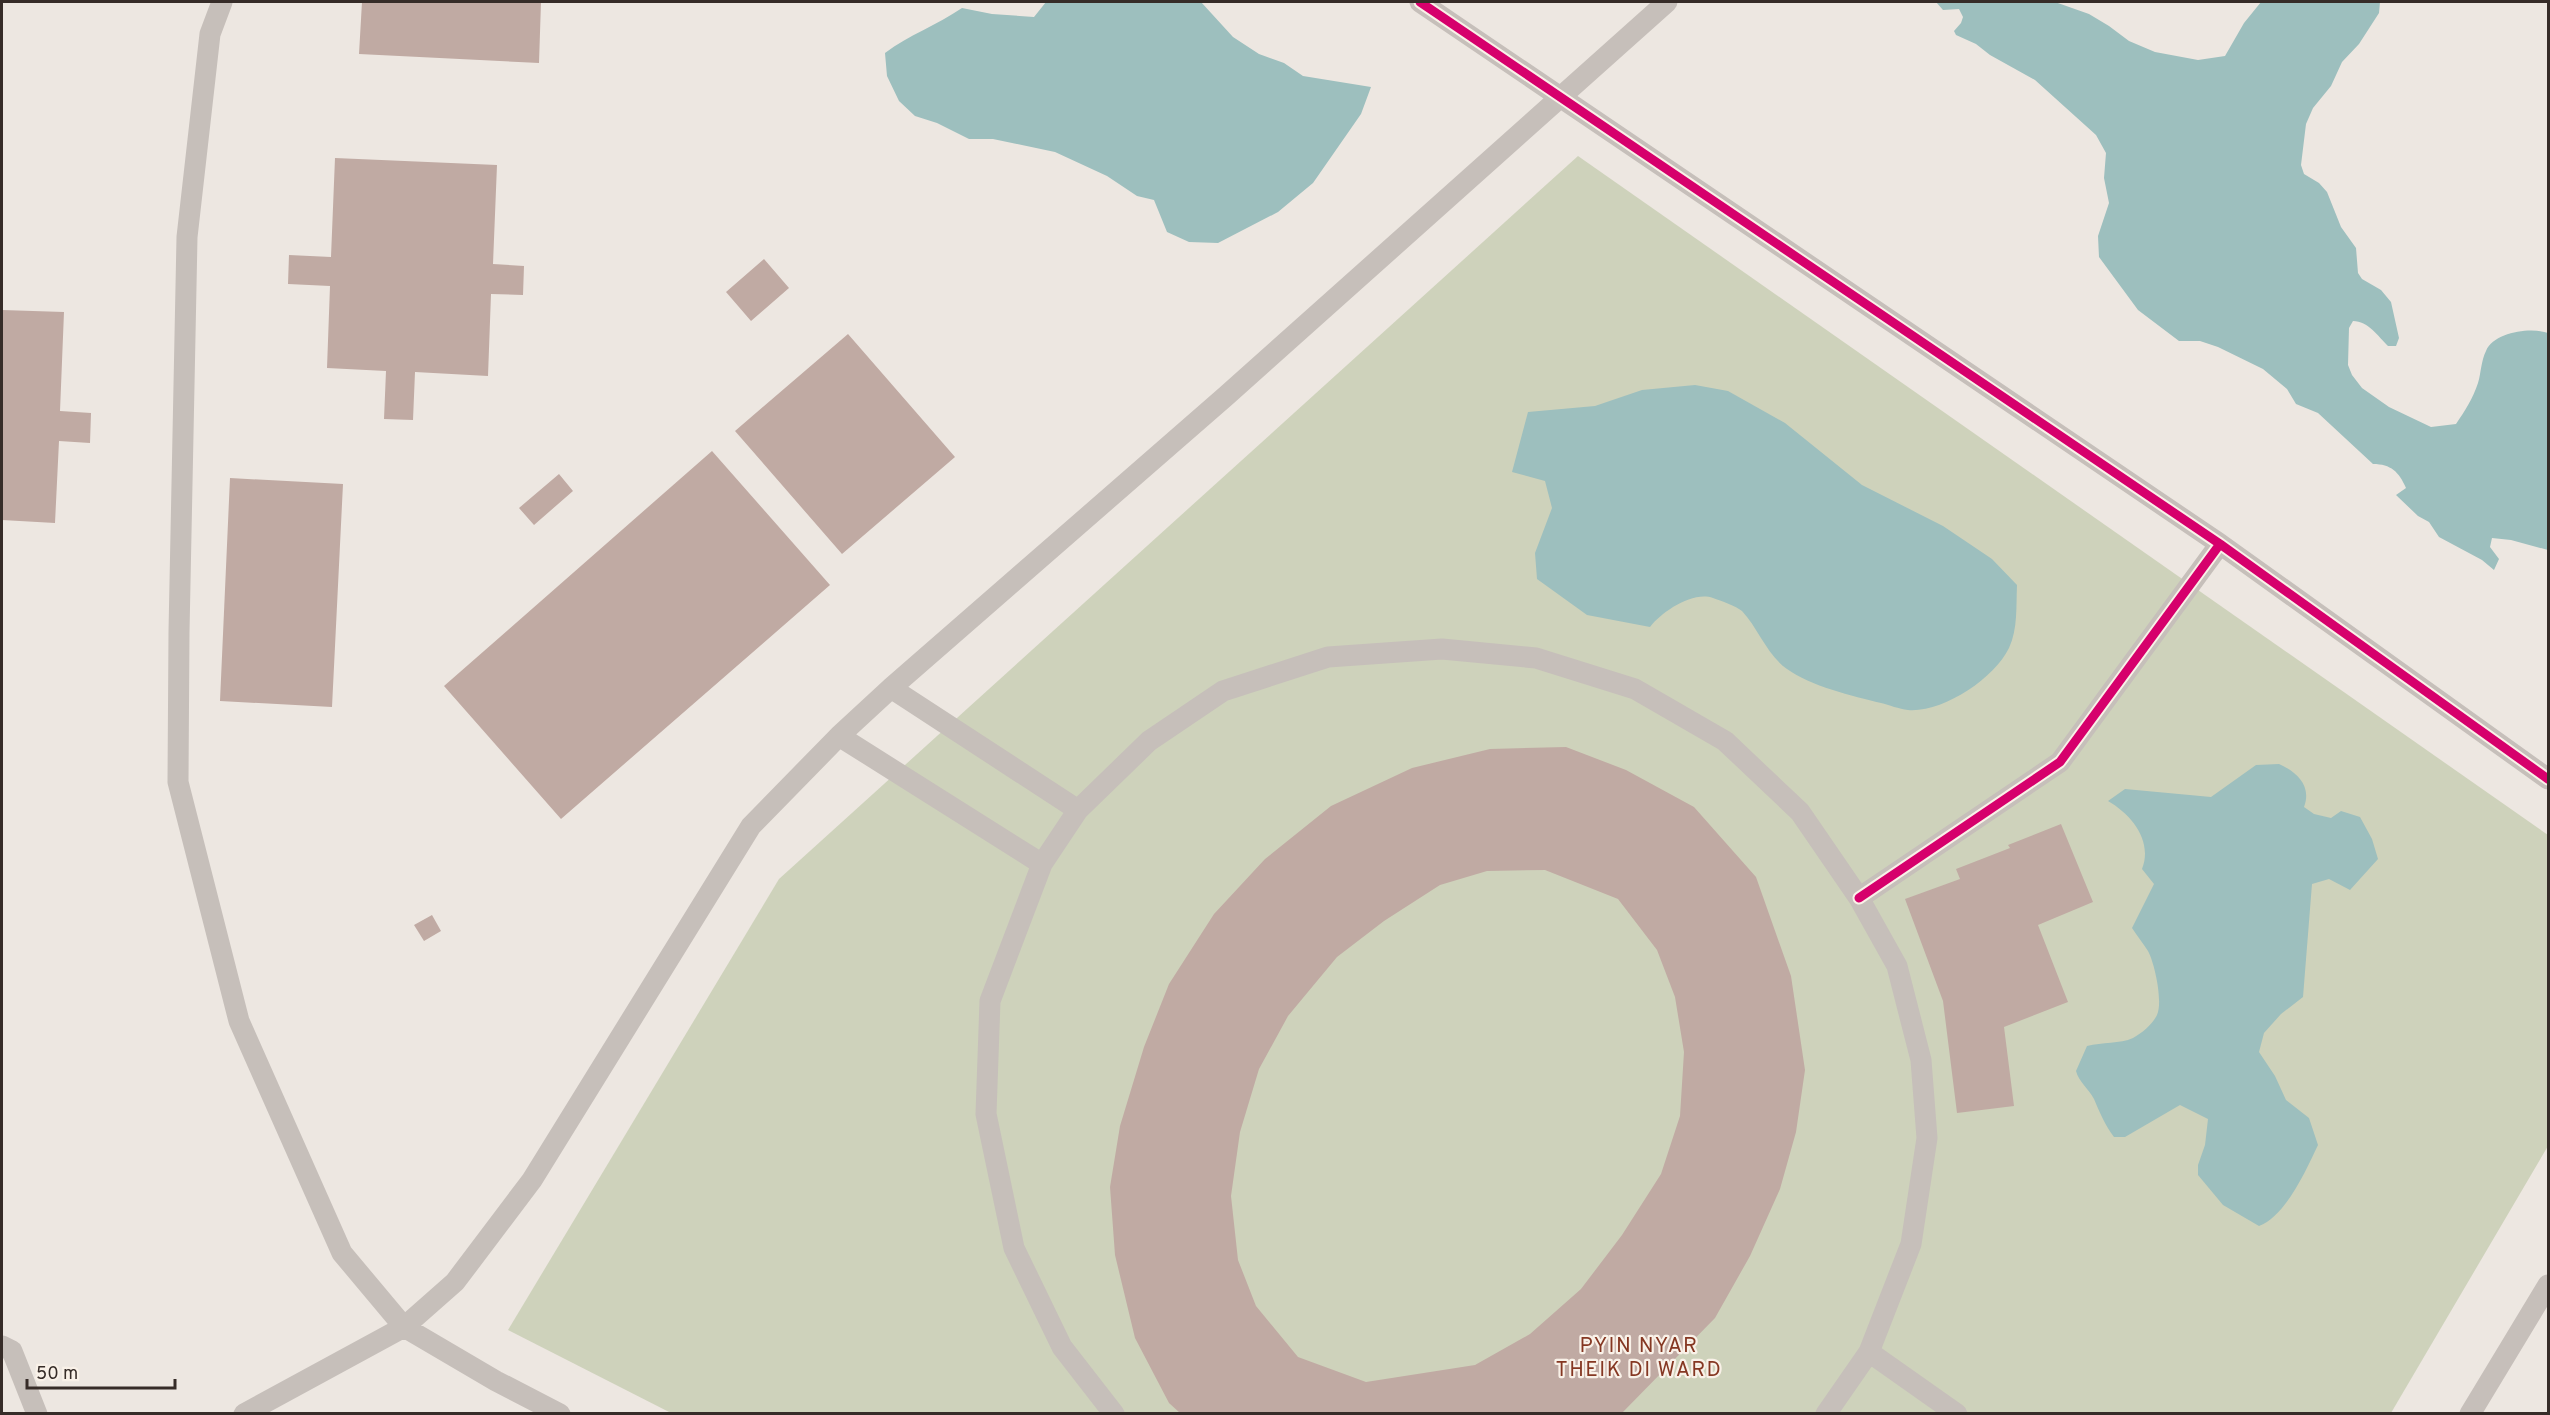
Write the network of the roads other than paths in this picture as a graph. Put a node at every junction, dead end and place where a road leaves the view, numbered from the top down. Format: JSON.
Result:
{"nodes":[{"id":1,"x":222,"y":2,"type":"edge"},
{"id":2,"x":1420,"y":2,"type":"edge"},
{"id":3,"x":1667,"y":2,"type":"edge"},
{"id":4,"x":1562,"y":96,"type":"junction"},
{"id":5,"x":2220,"y":544,"type":"junction"},
{"id":6,"x":891,"y":688,"type":"junction"},
{"id":7,"x":839,"y":736,"type":"junction"},
{"id":8,"x":2548,"y":779,"type":"edge"},
{"id":9,"x":1078,"y":810,"type":"junction"},
{"id":10,"x":1042,"y":864,"type":"junction"},
{"id":11,"x":1859,"y":898,"type":"junction"},
{"id":12,"x":2548,"y":1285,"type":"edge"},
{"id":13,"x":404,"y":1327,"type":"junction"},
{"id":14,"x":2,"y":1346,"type":"edge"},
{"id":15,"x":1869,"y":1352,"type":"junction"},
{"id":16,"x":276,"y":1406,"type":"edge"},
{"id":17,"x":37,"y":1413,"type":"edge"},
{"id":18,"x":244,"y":1413,"type":"edge"},
{"id":19,"x":560,"y":1413,"type":"edge"},
{"id":20,"x":1114,"y":1413,"type":"edge"},
{"id":21,"x":1828,"y":1413,"type":"edge"},
{"id":22,"x":1957,"y":1413,"type":"edge"},
{"id":23,"x":2470,"y":1413,"type":"edge"}],
"edges":[{"from":1,"to":13,"type":"street"},
{"from":2,"to":4,"type":"street"},
{"from":3,"to":4,"type":"street"},
{"from":4,"to":5,"type":"street"},
{"from":4,"to":6,"type":"street"},
{"from":5,"to":8,"type":"street"},
{"from":5,"to":11,"type":"street"},
{"from":6,"to":7,"type":"street"},
{"from":6,"to":9,"type":"street"},
{"from":7,"to":10,"type":"street"},
{"from":7,"to":13,"type":"street"},
{"from":9,"to":10,"type":"street"},
{"from":9,"to":11,"type":"street"},
{"from":10,"to":20,"type":"street"},
{"from":11,"to":15,"type":"street"},
{"from":12,"to":23,"type":"street"},
{"from":13,"to":16,"type":"street"},
{"from":13,"to":19,"type":"street"},
{"from":14,"to":17,"type":"street"},
{"from":15,"to":21,"type":"street"},
{"from":15,"to":22,"type":"street"},
{"from":16,"to":18,"type":"street"}]}
